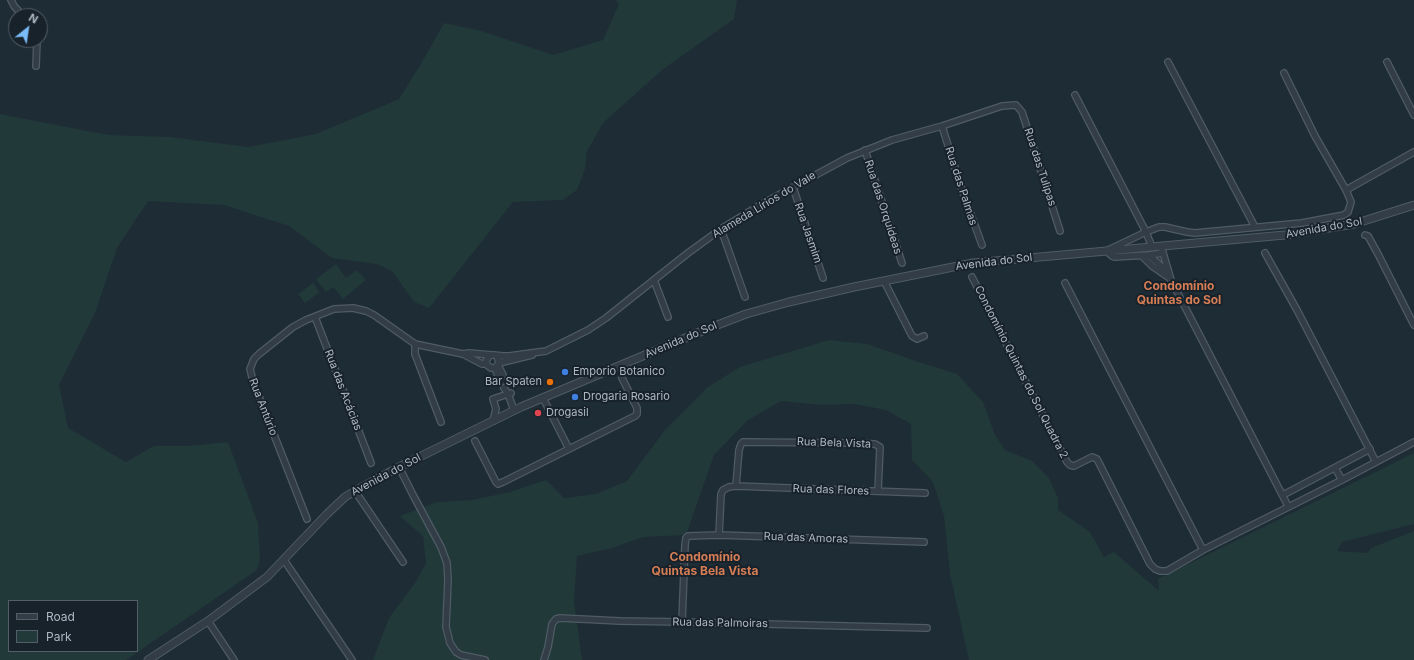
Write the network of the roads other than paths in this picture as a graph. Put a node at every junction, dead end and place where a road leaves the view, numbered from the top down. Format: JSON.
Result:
{"nodes":[{"id":1,"x":37,"y":48,"type":"edge"},
{"id":2,"x":1168,"y":62,"type":"dead end"},
{"id":3,"x":1387,"y":62,"type":"dead end"},
{"id":4,"x":36,"y":66,"type":"dead end"},
{"id":5,"x":1284,"y":73,"type":"dead end"},
{"id":6,"x":1075,"y":95,"type":"dead end"},
{"id":7,"x":1016,"y":105,"type":"joint"},
{"id":8,"x":1414,"y":115,"type":"edge"},
{"id":9,"x":942,"y":126,"type":"junction"},
{"id":10,"x":865,"y":150,"type":"junction"},
{"id":11,"x":1414,"y":152,"type":"edge"},
{"id":12,"x":793,"y":187,"type":"junction"},
{"id":13,"x":1346,"y":190,"type":"junction"},
{"id":14,"x":1414,"y":205,"type":"edge"},
{"id":15,"x":1255,"y":227,"type":"junction"},
{"id":16,"x":721,"y":229,"type":"junction"},
{"id":17,"x":1060,"y":231,"type":"dead end"},
{"id":18,"x":1146,"y":232,"type":"junction"},
{"id":19,"x":1365,"y":235,"type":"dead end"},
{"id":20,"x":982,"y":245,"type":"dead end"},
{"id":21,"x":1152,"y":247,"type":"junction"},
{"id":22,"x":1106,"y":250,"type":"junction"},
{"id":23,"x":1162,"y":250,"type":"junction"},
{"id":24,"x":1265,"y":253,"type":"dead end"},
{"id":25,"x":1142,"y":256,"type":"junction"},
{"id":26,"x":1149,"y":256,"type":"junction"},
{"id":27,"x":902,"y":263,"type":"dead end"},
{"id":28,"x":972,"y":277,"type":"dead end"},
{"id":29,"x":823,"y":278,"type":"dead end"},
{"id":30,"x":1171,"y":279,"type":"junction"},
{"id":31,"x":654,"y":280,"type":"junction"},
{"id":32,"x":884,"y":281,"type":"junction"},
{"id":33,"x":1065,"y":283,"type":"dead end"},
{"id":34,"x":745,"y":297,"type":"dead end"},
{"id":35,"x":315,"y":317,"type":"junction"},
{"id":36,"x":668,"y":317,"type":"dead end"},
{"id":37,"x":1414,"y":325,"type":"edge"},
{"id":38,"x":924,"y":336,"type":"dead end"},
{"id":39,"x":415,"y":344,"type":"junction"},
{"id":40,"x":536,"y":353,"type":"junction"},
{"id":41,"x":463,"y":354,"type":"junction"},
{"id":42,"x":493,"y":355,"type":"junction"},
{"id":43,"x":486,"y":364,"type":"junction"},
{"id":44,"x":498,"y":365,"type":"junction"},
{"id":45,"x":501,"y":376,"type":"tunnel mouth"},
{"id":46,"x":622,"y":378,"type":"dead end"},
{"id":47,"x":505,"y":387,"type":"tunnel mouth"},
{"id":48,"x":510,"y":393,"type":"junction"},
{"id":49,"x":543,"y":398,"type":"junction"},
{"id":50,"x":494,"y":399,"type":"junction"},
{"id":51,"x":518,"y":409,"type":"junction"},
{"id":52,"x":503,"y":416,"type":"junction"},
{"id":53,"x":493,"y":421,"type":"junction"},
{"id":54,"x":441,"y":422,"type":"dead end"},
{"id":55,"x":475,"y":441,"type":"dead end"},
{"id":56,"x":1414,"y":442,"type":"edge"},
{"id":57,"x":569,"y":449,"type":"junction"},
{"id":58,"x":1370,"y":449,"type":"junction"},
{"id":59,"x":1376,"y":462,"type":"junction"},
{"id":60,"x":371,"y":463,"type":"dead end"},
{"id":61,"x":399,"y":467,"type":"junction"},
{"id":62,"x":1335,"y":468,"type":"junction"},
{"id":63,"x":1342,"y":480,"type":"junction"},
{"id":64,"x":736,"y":486,"type":"junction"},
{"id":65,"x":355,"y":491,"type":"junction"},
{"id":66,"x":878,"y":491,"type":"junction"},
{"id":67,"x":925,"y":493,"type":"dead end"},
{"id":68,"x":1283,"y":495,"type":"junction"},
{"id":69,"x":1288,"y":506,"type":"junction"},
{"id":70,"x":307,"y":519,"type":"dead end"},
{"id":71,"x":718,"y":535,"type":"junction"},
{"id":72,"x":924,"y":542,"type":"dead end"},
{"id":73,"x":1203,"y":550,"type":"junction"},
{"id":74,"x":284,"y":560,"type":"junction"},
{"id":75,"x":403,"y":562,"type":"dead end"},
{"id":76,"x":208,"y":621,"type":"junction"},
{"id":77,"x":682,"y":622,"type":"junction"},
{"id":78,"x":927,"y":628,"type":"dead end"},
{"id":79,"x":148,"y":660,"type":"edge"},
{"id":80,"x":234,"y":660,"type":"edge"},
{"id":81,"x":352,"y":660,"type":"edge"},
{"id":82,"x":486,"y":660,"type":"edge"},
{"id":83,"x":544,"y":660,"type":"edge"}],
"edges":[{"from":1,"to":4,"type":"street"},
{"from":2,"to":15,"type":"street"},
{"from":3,"to":8,"type":"street"},
{"from":5,"to":13,"type":"street"},
{"from":6,"to":18,"type":"street"},
{"from":7,"to":9,"type":"street","name":"Alameda Lírios do Vale"},
{"from":7,"to":17,"type":"street","name":"Rua das Tulipas"},
{"from":9,"to":10,"type":"street","name":"Alameda Lírios do Vale"},
{"from":9,"to":20,"type":"street","name":"Rua das Palmas"},
{"from":10,"to":12,"type":"street","name":"Alameda Lírios do Vale"},
{"from":10,"to":27,"type":"street","name":"Rua das Orquídeas"},
{"from":11,"to":13,"type":"street"},
{"from":12,"to":16,"type":"street","name":"Alameda Lírios do Vale"},
{"from":12,"to":29,"type":"street","name":"Rua Jasmim"},
{"from":13,"to":15,"type":"street"},
{"from":14,"to":23,"type":"street","name":"Avenida do Sol"},
{"from":15,"to":18,"type":"street"},
{"from":16,"to":31,"type":"street","name":"Alameda Lírios do Vale"},
{"from":16,"to":34,"type":"street"},
{"from":18,"to":21,"type":"street"},
{"from":18,"to":22,"type":"street"},
{"from":19,"to":37,"type":"street"},
{"from":21,"to":22,"type":"street","name":"Avenida do Sol"},
{"from":21,"to":23,"type":"street","name":"Avenida do Sol"},
{"from":22,"to":25,"type":"street"},
{"from":22,"to":32,"type":"street","name":"Avenida do Sol"},
{"from":23,"to":26,"type":"street"},
{"from":23,"to":30,"type":"street"},
{"from":24,"to":58,"type":"street"},
{"from":25,"to":26,"type":"street"},
{"from":25,"to":30,"type":"street"},
{"from":26,"to":30,"type":"street"},
{"from":28,"to":73,"type":"street","name":"Condomínio Quintas do Sol Quadra 2"},
{"from":30,"to":68,"type":"street"},
{"from":31,"to":36,"type":"street"},
{"from":31,"to":40,"type":"street","name":"Alameda Lírios do Vale"},
{"from":32,"to":38,"type":"street"},
{"from":32,"to":49,"type":"street","name":"Avenida do Sol"},
{"from":33,"to":73,"type":"street"},
{"from":35,"to":39,"type":"street","name":"Rua Antúrio"},
{"from":35,"to":60,"type":"street","name":"Rua das Acácias"},
{"from":35,"to":70,"type":"street","name":"Rua Antúrio"},
{"from":39,"to":41,"type":"street","name":"Rua Antúrio"},
{"from":39,"to":54,"type":"street"},
{"from":40,"to":42,"type":"street","name":"Alameda Lírios do Vale"},
{"from":40,"to":44,"type":"street","name":"Alameda Lírios do Vale"},
{"from":41,"to":42,"type":"street","name":"Alameda Lírios do Vale"},
{"from":41,"to":43,"type":"street"},
{"from":42,"to":43,"type":"street"},
{"from":42,"to":44,"type":"street"},
{"from":43,"to":44,"type":"street"},
{"from":44,"to":45,"type":"street"},
{"from":46,"to":57,"type":"street"},
{"from":47,"to":48,"type":"street"},
{"from":48,"to":50,"type":"street"},
{"from":48,"to":51,"type":"street"},
{"from":49,"to":51,"type":"street","name":"Avenida do Sol"},
{"from":49,"to":57,"type":"street"},
{"from":50,"to":52,"type":"street"},
{"from":50,"to":53,"type":"street"},
{"from":51,"to":52,"type":"street","name":"Avenida do Sol"},
{"from":52,"to":53,"type":"street","name":"Avenida do Sol"},
{"from":53,"to":61,"type":"street","name":"Avenida do Sol"},
{"from":55,"to":57,"type":"street"},
{"from":56,"to":59,"type":"street"},
{"from":58,"to":59,"type":"street"},
{"from":58,"to":62,"type":"street"},
{"from":59,"to":63,"type":"street"},
{"from":61,"to":65,"type":"street","name":"Avenida do Sol"},
{"from":61,"to":82,"type":"street"},
{"from":62,"to":63,"type":"street"},
{"from":62,"to":68,"type":"street"},
{"from":63,"to":69,"type":"street"},
{"from":64,"to":66,"type":"street","name":"Rua das Flores"},
{"from":64,"to":66,"type":"street","name":"Rua Bela Vista"},
{"from":64,"to":71,"type":"street"},
{"from":65,"to":74,"type":"street","name":"Avenida do Sol"},
{"from":65,"to":75,"type":"street"},
{"from":66,"to":67,"type":"street","name":"Rua das Flores"},
{"from":68,"to":69,"type":"street"},
{"from":69,"to":73,"type":"street"},
{"from":71,"to":72,"type":"street","name":"Rua das Amoras"},
{"from":71,"to":77,"type":"street","name":"Rua das Amoras"},
{"from":74,"to":76,"type":"street","name":"Avenida do Sol"},
{"from":74,"to":81,"type":"street"},
{"from":76,"to":79,"type":"street","name":"Avenida do Sol"},
{"from":76,"to":80,"type":"street"},
{"from":77,"to":78,"type":"street","name":"Rua das Palmoiras"},
{"from":77,"to":83,"type":"street","name":"Rua das Palmoiras"}]}
